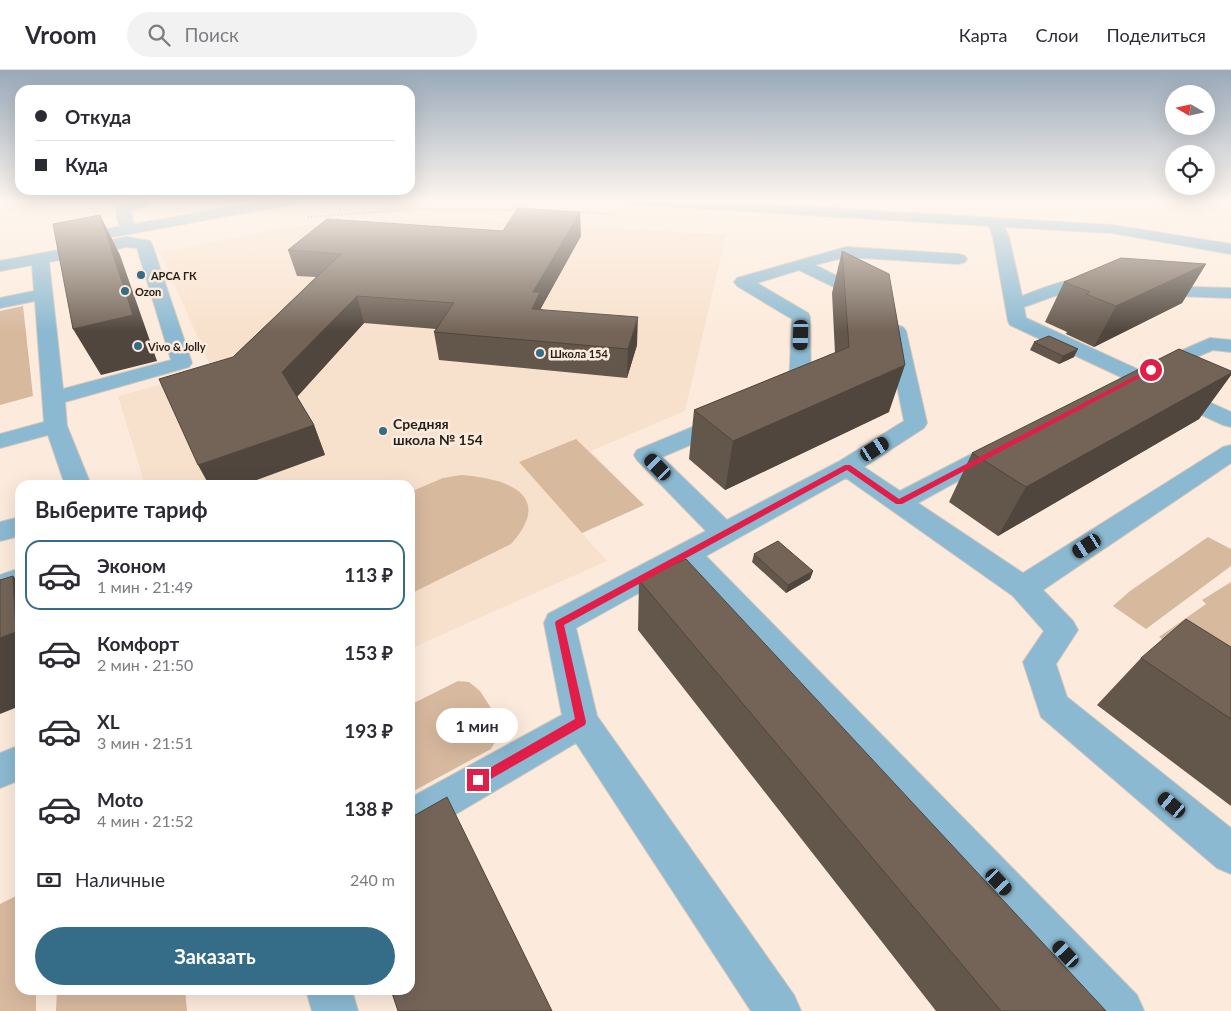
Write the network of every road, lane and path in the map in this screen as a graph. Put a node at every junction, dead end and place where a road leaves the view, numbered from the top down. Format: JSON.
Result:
{"nodes":[{"id":1,"x":72,"y":244,"type":"edge"},
{"id":2,"x":113,"y":244,"type":"edge"},
{"id":3,"x":143,"y":244,"type":"edge"},
{"id":4,"x":1002,"y":244,"type":"edge"},
{"id":5,"x":1201,"y":244,"type":"edge"},
{"id":6,"x":1231,"y":249,"type":"edge"},
{"id":7,"x":0,"y":252,"type":"edge"},
{"id":8,"x":27,"y":256,"type":"junction"},
{"id":9,"x":959,"y":259,"type":"dead end"},
{"id":10,"x":800,"y":264,"type":"junction"},
{"id":11,"x":0,"y":266,"type":"edge"},
{"id":12,"x":1120,"y":288,"type":"edge"},
{"id":13,"x":1139,"y":290,"type":"edge"},
{"id":14,"x":1231,"y":293,"type":"edge"},
{"id":15,"x":44,"y":294,"type":"junction"},
{"id":16,"x":0,"y":303,"type":"edge"},
{"id":17,"x":1015,"y":304,"type":"junction"},
{"id":18,"x":1231,"y":346,"type":"edge"},
{"id":19,"x":1136,"y":377,"type":"junction"},
{"id":20,"x":1110,"y":391,"type":"edge"},
{"id":21,"x":52,"y":399,"type":"junction"},
{"id":22,"x":1231,"y":420,"type":"edge"},
{"id":23,"x":56,"y":426,"type":"junction"},
{"id":24,"x":0,"y":441,"type":"edge"},
{"id":25,"x":1013,"y":442,"type":"edge"},
{"id":26,"x":1231,"y":452,"type":"edge"},
{"id":27,"x":848,"y":467,"type":"junction"},
{"id":28,"x":76,"y":480,"type":"edge"},
{"id":29,"x":899,"y":502,"type":"junction"},
{"id":30,"x":15,"y":528,"type":"edge"},
{"id":31,"x":0,"y":532,"type":"edge"},
{"id":32,"x":724,"y":533,"type":"junction"},
{"id":33,"x":687,"y":553,"type":"junction"},
{"id":34,"x":15,"y":581,"type":"edge"},
{"id":35,"x":0,"y":586,"type":"edge"},
{"id":36,"x":1023,"y":588,"type":"junction"},
{"id":37,"x":581,"y":722,"type":"junction"},
{"id":38,"x":15,"y":764,"type":"edge"},
{"id":39,"x":0,"y":771,"type":"edge"},
{"id":40,"x":415,"y":816,"type":"edge"},
{"id":41,"x":1231,"y":854,"type":"edge"},
{"id":42,"x":330,"y":995,"type":"edge"},
{"id":43,"x":335,"y":1011,"type":"edge"},
{"id":44,"x":778,"y":1011,"type":"edge"},
{"id":45,"x":1120,"y":1011,"type":"edge"}],
"edges":[{"from":1,"to":8,"type":"street"},
{"from":2,"to":8,"type":"street"},
{"from":3,"to":21,"type":"street"},
{"from":4,"to":17,"type":"street"},
{"from":5,"to":6,"type":"street"},
{"from":7,"to":8,"type":"street"},
{"from":8,"to":11,"type":"street"},
{"from":8,"to":15,"type":"street"},
{"from":9,"to":10,"type":"street"},
{"from":10,"to":27,"type":"street"},
{"from":10,"to":32,"type":"street"},
{"from":12,"to":17,"type":"street"},
{"from":13,"to":14,"type":"street"},
{"from":15,"to":16,"type":"street"},
{"from":15,"to":21,"type":"street"},
{"from":17,"to":19,"type":"street"},
{"from":18,"to":19,"type":"street"},
{"from":19,"to":20,"type":"street"},
{"from":19,"to":22,"type":"street"},
{"from":21,"to":23,"type":"street"},
{"from":23,"to":24,"type":"street"},
{"from":23,"to":28,"type":"street"},
{"from":25,"to":29,"type":"street"},
{"from":26,"to":36,"type":"street"},
{"from":27,"to":29,"type":"street"},
{"from":27,"to":32,"type":"street"},
{"from":29,"to":36,"type":"street"},
{"from":30,"to":31,"type":"street"},
{"from":32,"to":33,"type":"street"},
{"from":33,"to":37,"type":"street"},
{"from":33,"to":45,"type":"street"},
{"from":34,"to":35,"type":"street"},
{"from":36,"to":41,"type":"street"},
{"from":37,"to":40,"type":"street"},
{"from":37,"to":44,"type":"street"},
{"from":38,"to":39,"type":"street"},
{"from":42,"to":43,"type":"street"}]}
